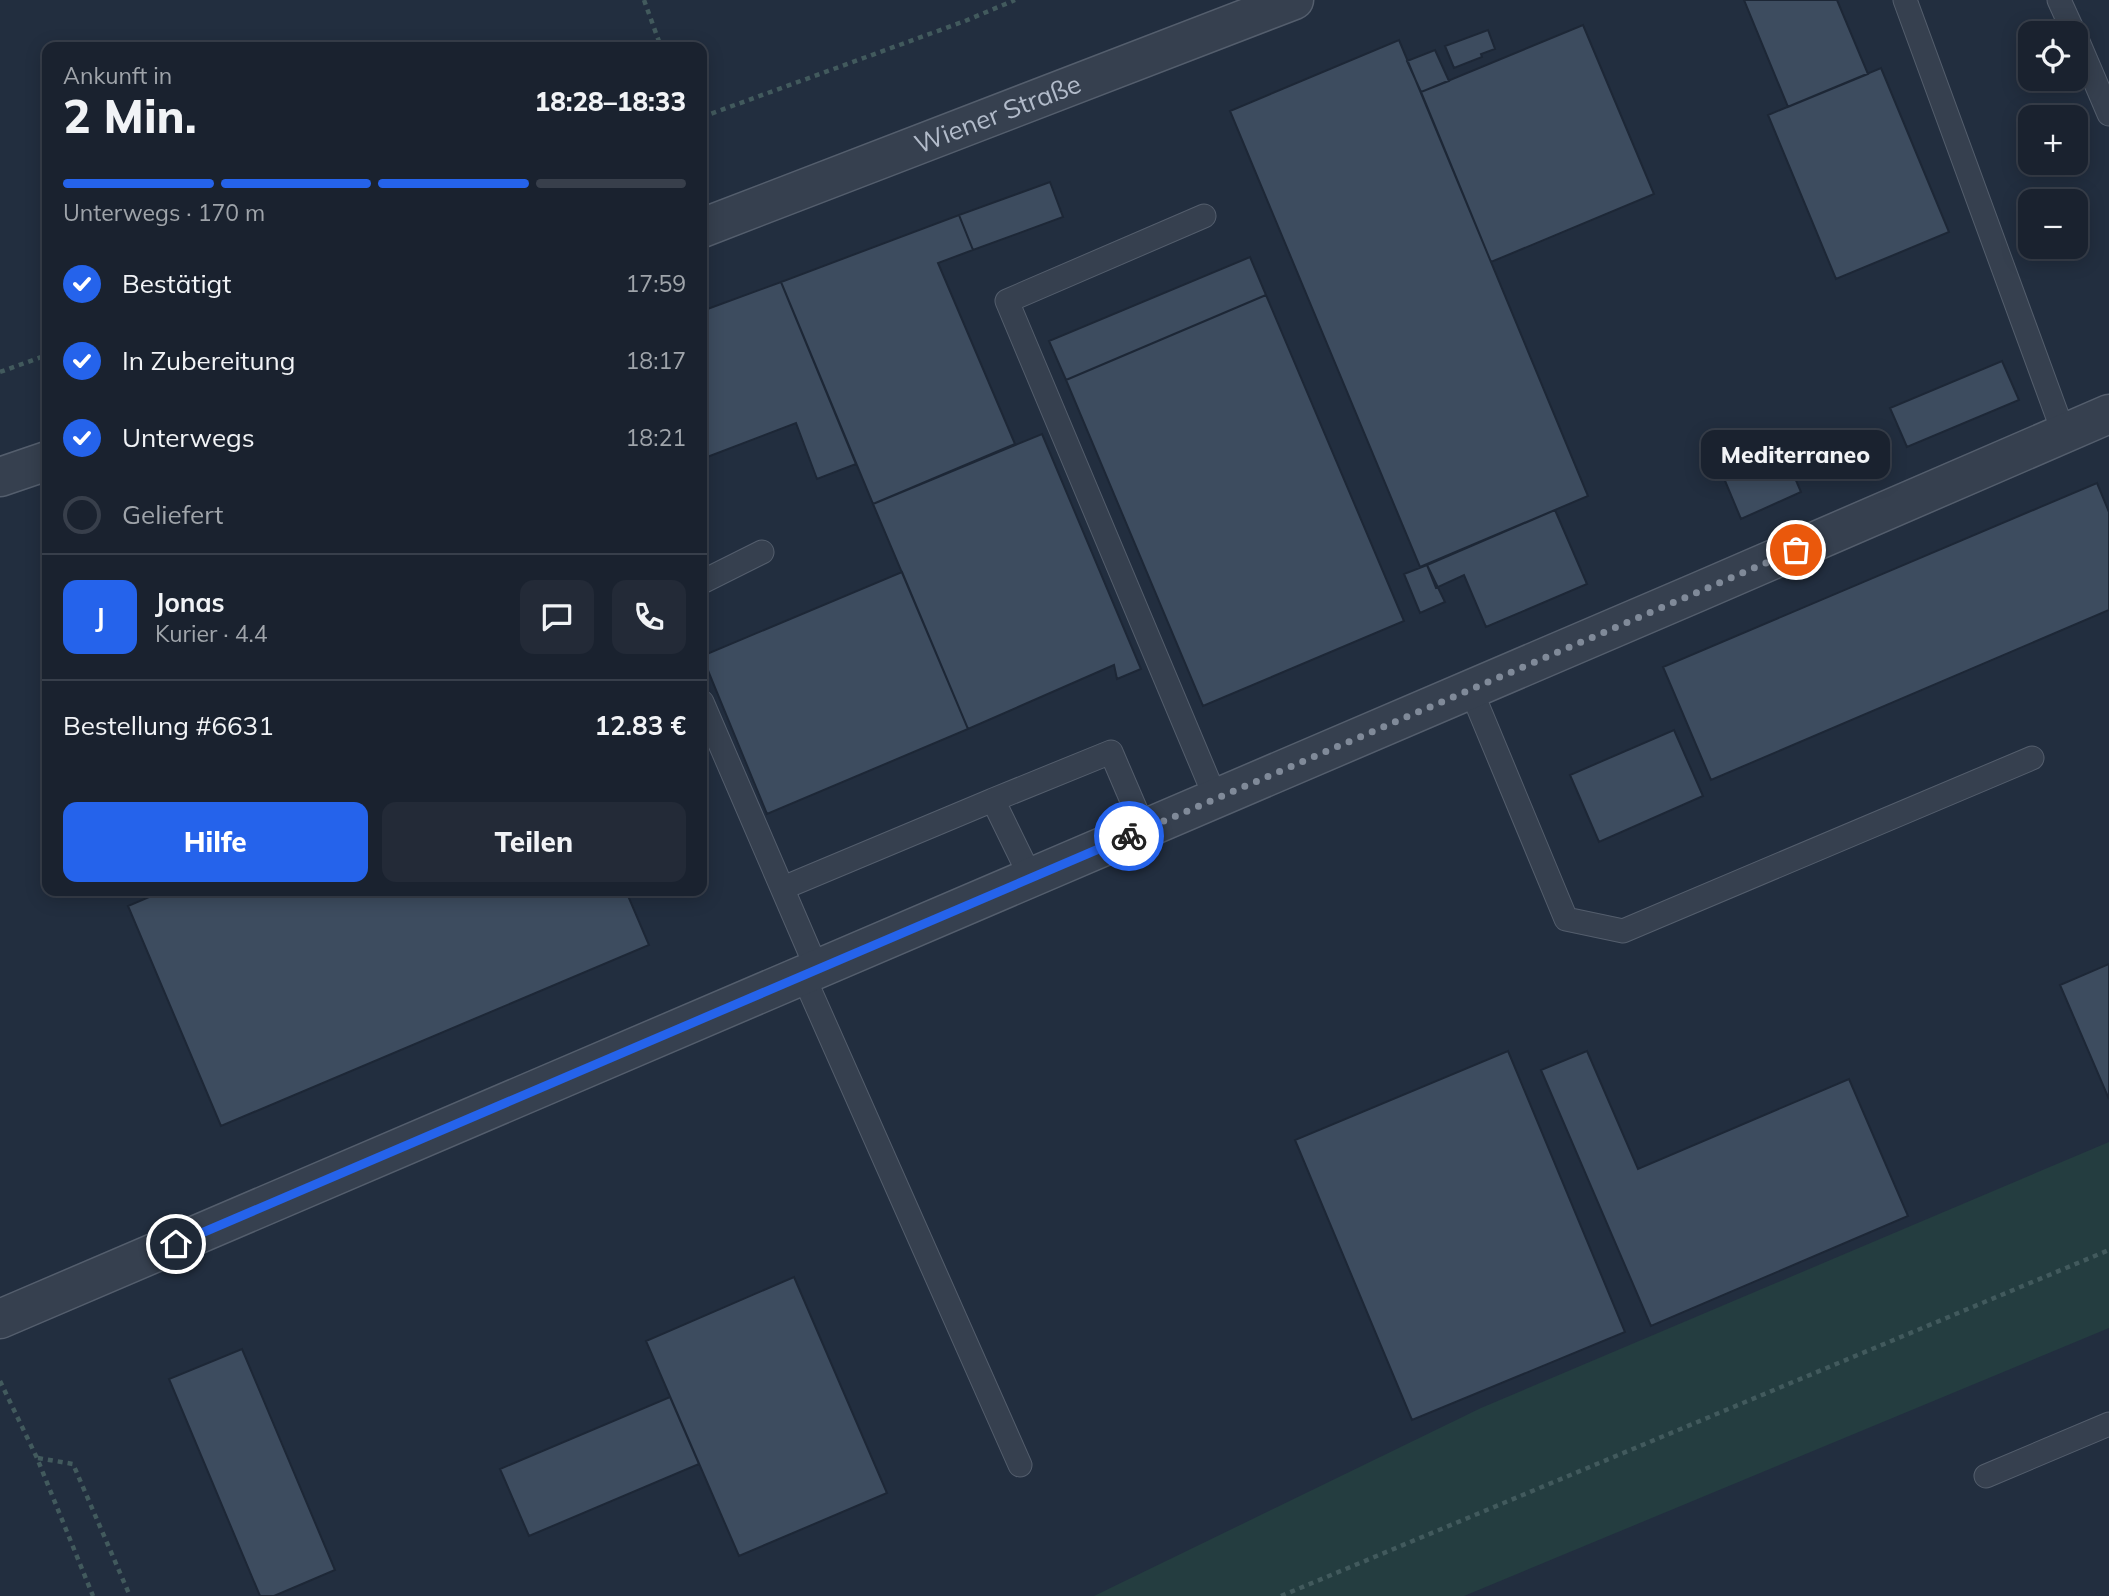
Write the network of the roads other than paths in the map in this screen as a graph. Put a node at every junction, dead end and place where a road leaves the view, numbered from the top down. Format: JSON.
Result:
{"nodes":[{"id":1,"x":1294,"y":0,"type":"edge"},
{"id":2,"x":1905,"y":0,"type":"edge"},
{"id":3,"x":2059,"y":0,"type":"edge"},
{"id":4,"x":2069,"y":21,"type":"edge"},
{"id":5,"x":2088,"y":65,"type":"edge"},
{"id":6,"x":2109,"y":114,"type":"edge"},
{"id":7,"x":1204,"y":216,"type":"dead end"},
{"id":8,"x":707,"y":226,"type":"edge"},
{"id":9,"x":2109,"y":414,"type":"edge"},
{"id":10,"x":2064,"y":434,"type":"junction"},
{"id":11,"x":42,"y":463,"type":"edge"},
{"id":12,"x":0,"y":477,"type":"edge"},
{"id":13,"x":762,"y":552,"type":"dead end"},
{"id":14,"x":707,"y":580,"type":"edge"},
{"id":15,"x":1471,"y":690,"type":"junction"},
{"id":16,"x":707,"y":713,"type":"edge"},
{"id":17,"x":2032,"y":758,"type":"dead end"},
{"id":18,"x":1216,"y":799,"type":"junction"},
{"id":19,"x":993,"y":800,"type":"junction"},
{"id":20,"x":1144,"y":830,"type":"junction"},
{"id":21,"x":1031,"y":878,"type":"junction"},
{"id":22,"x":783,"y":887,"type":"junction"},
{"id":23,"x":810,"y":972,"type":"junction"},
{"id":24,"x":0,"y":1319,"type":"edge"},
{"id":25,"x":2109,"y":1424,"type":"edge"},
{"id":26,"x":1020,"y":1465,"type":"dead end"},
{"id":27,"x":1986,"y":1476,"type":"dead end"}],
"edges":[{"from":1,"to":8,"type":"street","name":"Wiener Straße"},
{"from":2,"to":10,"type":"lane"},
{"from":3,"to":4,"type":"lane"},
{"from":5,"to":6,"type":"lane"},
{"from":7,"to":18,"type":"lane"},
{"from":9,"to":10,"type":"street"},
{"from":10,"to":15,"type":"street"},
{"from":11,"to":12,"type":"street"},
{"from":13,"to":14,"type":"lane"},
{"from":15,"to":17,"type":"lane"},
{"from":15,"to":18,"type":"street"},
{"from":16,"to":22,"type":"lane"},
{"from":18,"to":20,"type":"street"},
{"from":19,"to":20,"type":"lane"},
{"from":19,"to":21,"type":"lane"},
{"from":19,"to":22,"type":"lane"},
{"from":20,"to":21,"type":"street"},
{"from":21,"to":23,"type":"street"},
{"from":22,"to":23,"type":"lane"},
{"from":23,"to":24,"type":"street"},
{"from":23,"to":26,"type":"lane"},
{"from":25,"to":27,"type":"lane"}]}
